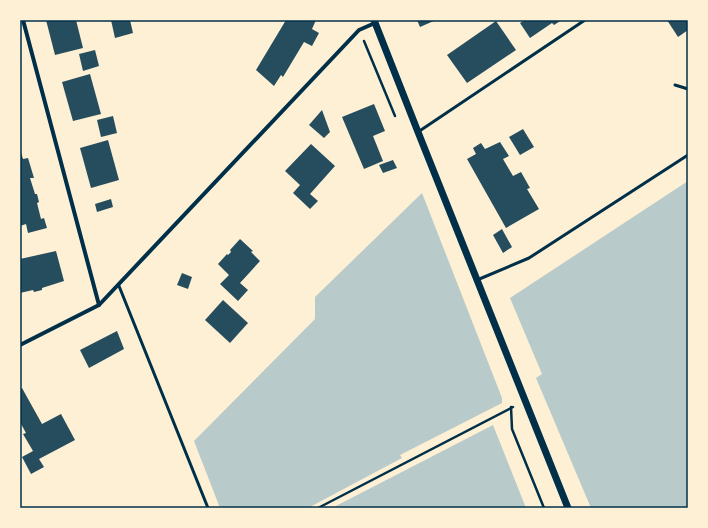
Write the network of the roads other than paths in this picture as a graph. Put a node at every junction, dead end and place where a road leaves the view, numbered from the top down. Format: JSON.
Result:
{"nodes":[{"id":1,"x":23,"y":20,"type":"edge"},
{"id":2,"x":585,"y":20,"type":"edge"},
{"id":3,"x":375,"y":21,"type":"edge"},
{"id":4,"x":674,"y":85,"type":"dead end"},
{"id":5,"x":688,"y":89,"type":"edge"},
{"id":6,"x":418,"y":132,"type":"junction"},
{"id":7,"x":688,"y":154,"type":"edge"},
{"id":8,"x":477,"y":280,"type":"junction"},
{"id":9,"x":119,"y":286,"type":"junction"},
{"id":10,"x":99,"y":305,"type":"junction"},
{"id":11,"x":20,"y":345,"type":"edge"},
{"id":12,"x":208,"y":508,"type":"edge"},
{"id":13,"x":568,"y":508,"type":"edge"}],
"edges":[{"from":1,"to":10,"type":"street"},
{"from":2,"to":6,"type":"lane"},
{"from":3,"to":6,"type":"street"},
{"from":3,"to":9,"type":"street"},
{"from":4,"to":5,"type":"lane"},
{"from":6,"to":8,"type":"street"},
{"from":7,"to":8,"type":"lane"},
{"from":8,"to":13,"type":"street"},
{"from":9,"to":10,"type":"street"},
{"from":9,"to":12,"type":"lane"},
{"from":10,"to":11,"type":"street"}]}
